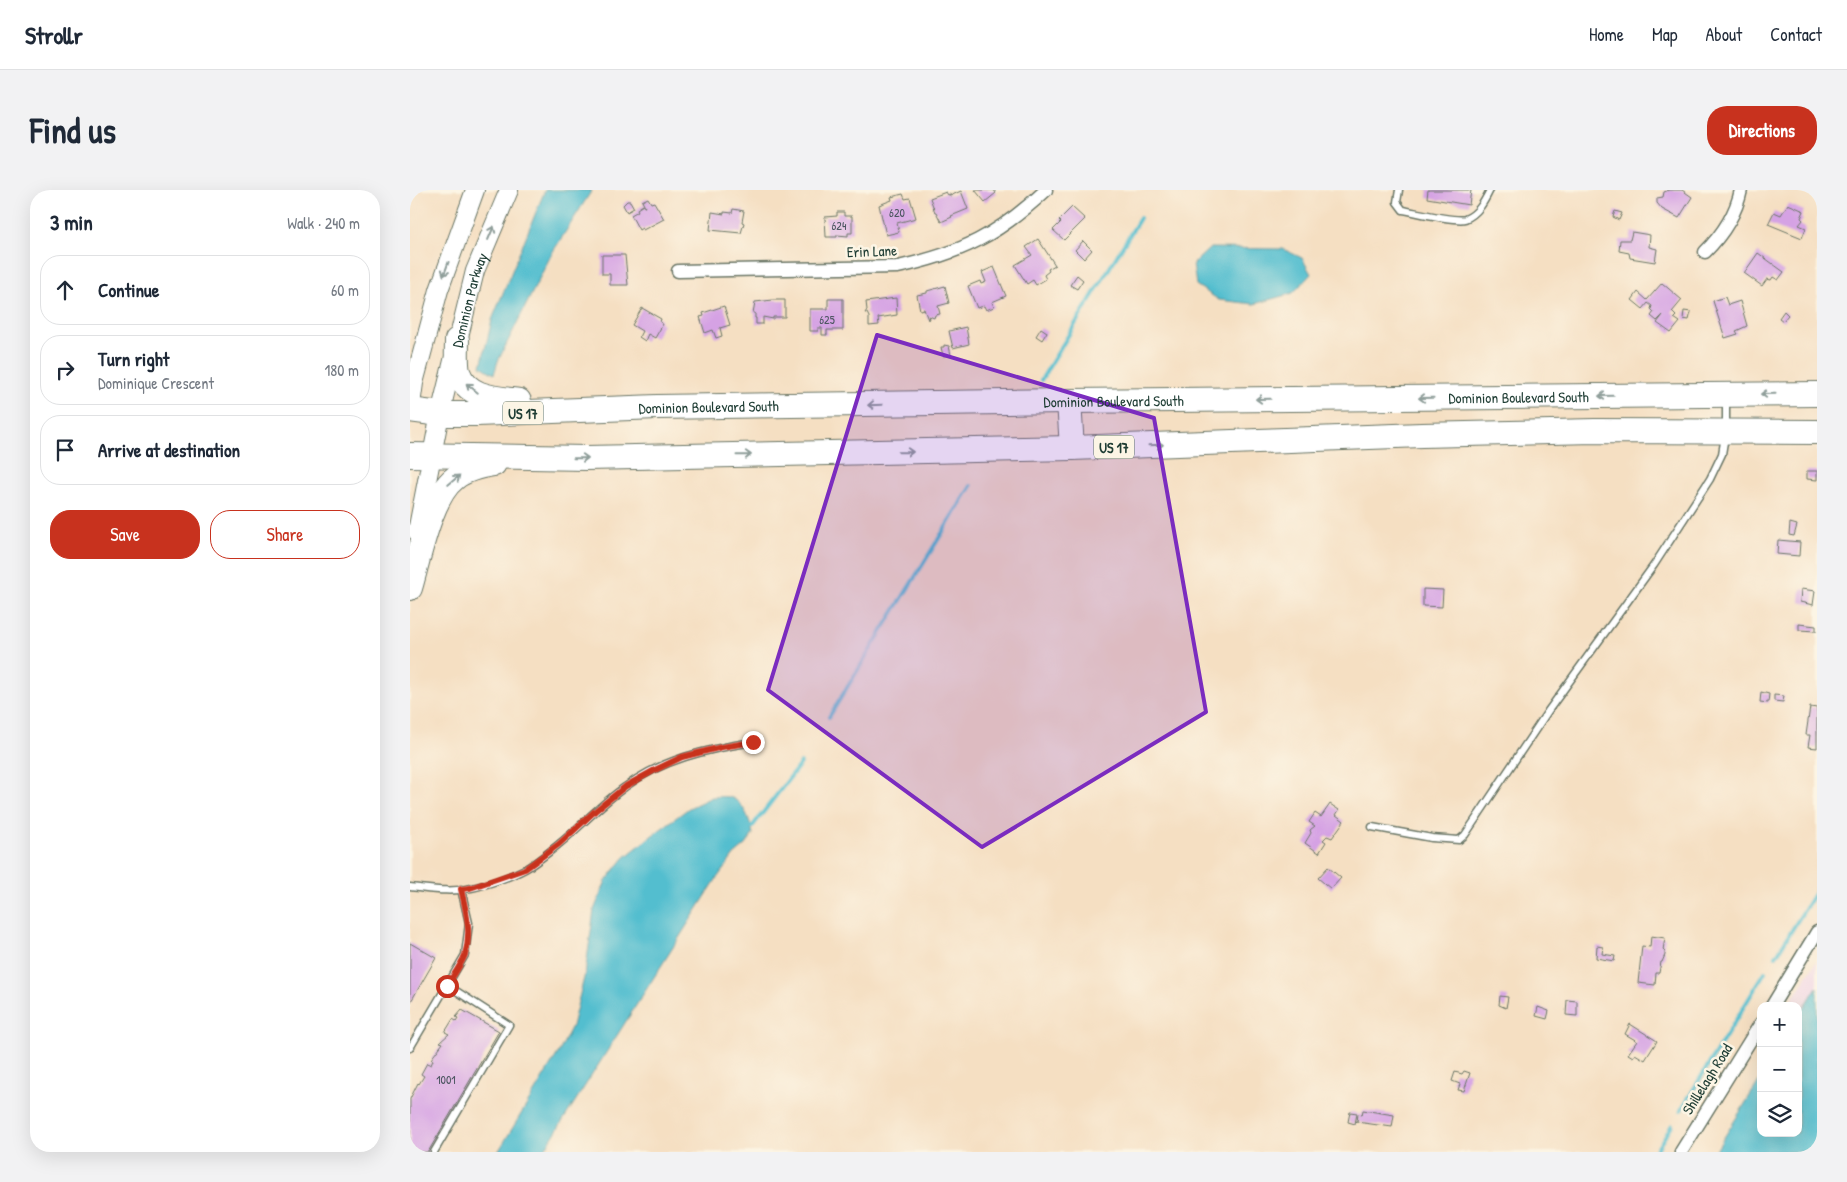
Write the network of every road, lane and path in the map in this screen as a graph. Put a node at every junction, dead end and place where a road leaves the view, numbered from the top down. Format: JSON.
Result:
{"nodes":[{"id":1,"x":475,"y":190,"type":"edge"},
{"id":2,"x":509,"y":190,"type":"edge"},
{"id":3,"x":1046,"y":190,"type":"edge"},
{"id":4,"x":1399,"y":190,"type":"edge"},
{"id":5,"x":1490,"y":190,"type":"edge"},
{"id":6,"x":1742,"y":190,"type":"edge"},
{"id":7,"x":1705,"y":252,"type":"dead end"},
{"id":8,"x":678,"y":271,"type":"dead end"},
{"id":9,"x":457,"y":340,"type":"junction"},
{"id":10,"x":1817,"y":394,"type":"edge"},
{"id":11,"x":1726,"y":395,"type":"junction"},
{"id":12,"x":1069,"y":401,"type":"junction"},
{"id":13,"x":410,"y":410,"type":"edge"},
{"id":14,"x":605,"y":410,"type":"junction"},
{"id":15,"x":440,"y":414,"type":"junction"},
{"id":16,"x":1726,"y":431,"type":"junction"},
{"id":17,"x":1817,"y":432,"type":"edge"},
{"id":18,"x":1072,"y":448,"type":"junction"},
{"id":19,"x":421,"y":456,"type":"edge"},
{"id":20,"x":556,"y":458,"type":"junction"},
{"id":21,"x":410,"y":564,"type":"edge"},
{"id":22,"x":410,"y":588,"type":"edge"},
{"id":23,"x":753,"y":742,"type":"dead end"},
{"id":24,"x":1372,"y":826,"type":"dead end"},
{"id":25,"x":410,"y":887,"type":"edge"},
{"id":26,"x":461,"y":889,"type":"junction"},
{"id":27,"x":1817,"y":932,"type":"edge"},
{"id":28,"x":447,"y":986,"type":"junction"},
{"id":29,"x":1774,"y":1002,"type":"edge"},
{"id":30,"x":1757,"y":1029,"type":"edge"},
{"id":31,"x":420,"y":1031,"type":"junction"},
{"id":32,"x":410,"y":1033,"type":"edge"},
{"id":33,"x":410,"y":1048,"type":"edge"},
{"id":34,"x":434,"y":1152,"type":"edge"},
{"id":35,"x":1681,"y":1152,"type":"edge"}],
"edges":[{"from":1,"to":13,"type":"street","name":"Dominion Parkway","one_way":true},
{"from":9,"to":2,"type":"street","name":"Dominion Parkway","one_way":true},
{"from":3,"to":8,"type":"street","name":"Erin Lane"},
{"from":4,"to":5,"type":"lane"},
{"from":6,"to":7,"type":"street"},
{"from":14,"to":9,"type":"highway","one_way":true},
{"from":9,"to":15,"type":"street","name":"Dominion Parkway"},
{"from":10,"to":11,"type":"highway","name":"Dominion Boulevard South","number":"US 17","one_way":true},
{"from":11,"to":12,"type":"highway","name":"Dominion Boulevard South","number":"US 17","one_way":true},
{"from":11,"to":16,"type":"lane"},
{"from":12,"to":14,"type":"highway","name":"Dominion Boulevard South","number":"US 17","one_way":true},
{"from":12,"to":18,"type":"highway"},
{"from":13,"to":15,"type":"highway","name":"Dominion Boulevard South","number":"US 17"},
{"from":14,"to":15,"type":"highway","name":"Dominion Boulevard South","number":"US 17"},
{"from":15,"to":19,"type":"street","name":"Dominion Parkway"},
{"from":16,"to":17,"type":"highway","number":"US 17"},
{"from":18,"to":16,"type":"highway","number":"US 17","one_way":true},
{"from":16,"to":24,"type":"lane"},
{"from":20,"to":18,"type":"highway","number":"US 17","one_way":true},
{"from":19,"to":20,"type":"highway","number":"US 17"},
{"from":19,"to":21,"type":"street","name":"Dominion Parkway"},
{"from":22,"to":20,"type":"highway","one_way":true},
{"from":23,"to":26,"type":"lane"},
{"from":25,"to":26,"type":"lane"},
{"from":26,"to":28,"type":"lane"},
{"from":27,"to":29,"type":"street"},
{"from":28,"to":31,"type":"lane"},
{"from":28,"to":34,"type":"lane"},
{"from":30,"to":35,"type":"street","name":"Shillelagh Road"},
{"from":31,"to":32,"type":"lane"},
{"from":31,"to":33,"type":"lane"}]}
